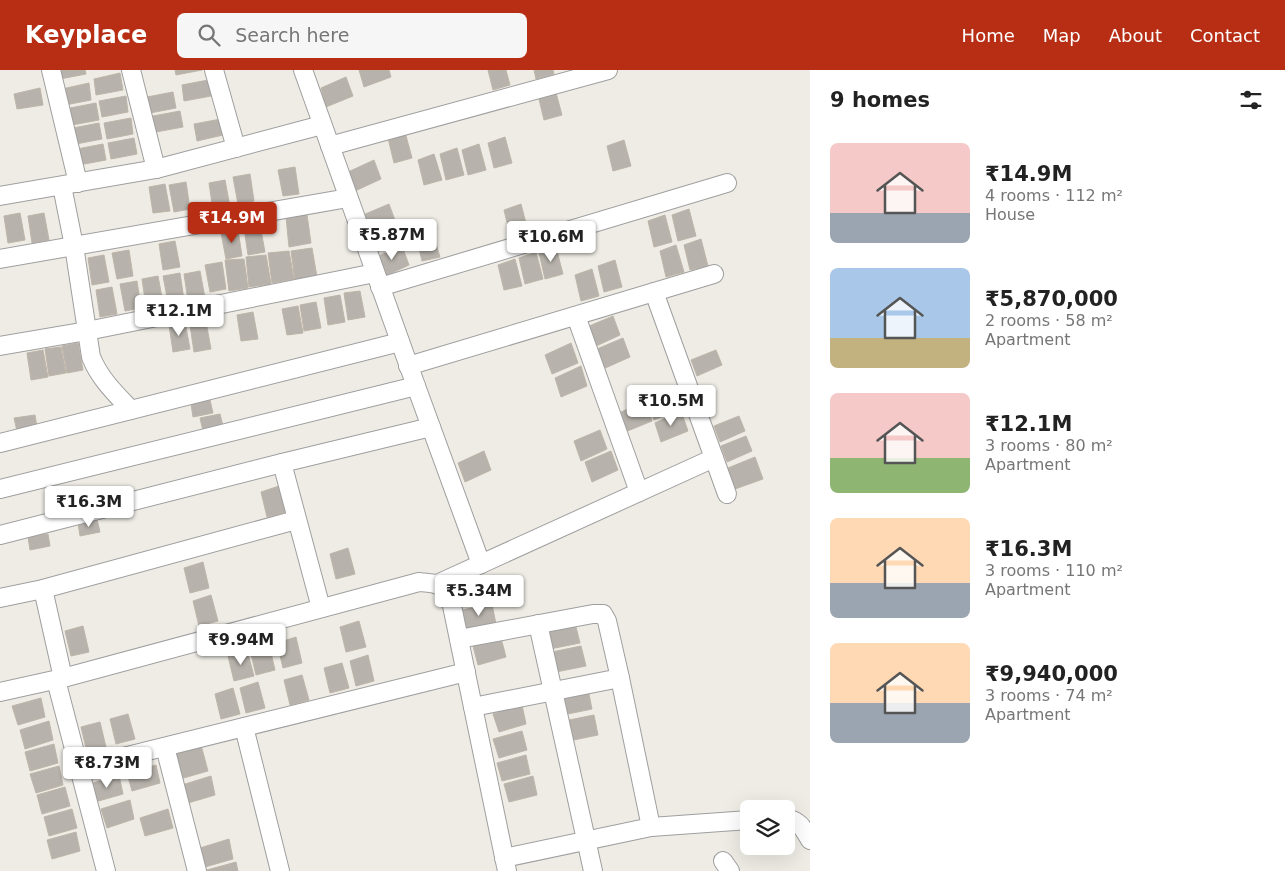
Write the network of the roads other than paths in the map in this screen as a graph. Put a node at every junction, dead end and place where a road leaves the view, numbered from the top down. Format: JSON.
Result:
{"nodes":[{"id":1,"x":51,"y":70,"type":"edge"},
{"id":2,"x":131,"y":70,"type":"edge"},
{"id":3,"x":214,"y":70,"type":"edge"},
{"id":4,"x":302,"y":70,"type":"edge"},
{"id":5,"x":608,"y":70,"type":"edge"},
{"id":6,"x":322,"y":125,"type":"junction"},
{"id":7,"x":330,"y":146,"type":"junction"},
{"id":8,"x":236,"y":148,"type":"junction"},
{"id":9,"x":156,"y":168,"type":"junction"},
{"id":10,"x":727,"y":183,"type":"dead end"},
{"id":11,"x":70,"y":184,"type":"junction"},
{"id":12,"x":0,"y":196,"type":"edge"},
{"id":13,"x":348,"y":198,"type":"junction"},
{"id":14,"x":74,"y":246,"type":"junction"},
{"id":15,"x":0,"y":259,"type":"edge"},
{"id":16,"x":714,"y":274,"type":"dead end"},
{"id":17,"x":378,"y":280,"type":"junction"},
{"id":18,"x":654,"y":292,"type":"junction"},
{"id":19,"x":576,"y":316,"type":"junction"},
{"id":20,"x":87,"y":331,"type":"junction"},
{"id":21,"x":400,"y":342,"type":"junction"},
{"id":22,"x":0,"y":346,"type":"edge"},
{"id":23,"x":408,"y":366,"type":"junction"},
{"id":24,"x":416,"y":386,"type":"junction"},
{"id":25,"x":131,"y":410,"type":"junction"},
{"id":26,"x":431,"y":427,"type":"junction"},
{"id":27,"x":0,"y":443,"type":"edge"},
{"id":28,"x":714,"y":458,"type":"junction"},
{"id":29,"x":282,"y":464,"type":"junction"},
{"id":30,"x":0,"y":489,"type":"edge"},
{"id":31,"x":639,"y":492,"type":"junction"},
{"id":32,"x":727,"y":494,"type":"dead end"},
{"id":33,"x":296,"y":520,"type":"junction"},
{"id":34,"x":0,"y":535,"type":"edge"},
{"id":35,"x":481,"y":564,"type":"junction"},
{"id":36,"x":437,"y":584,"type":"junction"},
{"id":37,"x":43,"y":588,"type":"junction"},
{"id":38,"x":0,"y":598,"type":"edge"},
{"id":39,"x":321,"y":608,"type":"junction"},
{"id":40,"x":538,"y":624,"type":"junction"},
{"id":41,"x":459,"y":639,"type":"junction"},
{"id":42,"x":466,"y":672,"type":"junction"},
{"id":43,"x":620,"y":678,"type":"junction"},
{"id":44,"x":60,"y":679,"type":"junction"},
{"id":45,"x":553,"y":691,"type":"junction"},
{"id":46,"x":0,"y":692,"type":"edge"},
{"id":47,"x":473,"y":707,"type":"junction"},
{"id":48,"x":244,"y":727,"type":"junction"},
{"id":49,"x":165,"y":746,"type":"junction"},
{"id":50,"x":79,"y":768,"type":"junction"},
{"id":51,"x":740,"y":821,"type":"edge"},
{"id":52,"x":795,"y":821,"type":"edge"},
{"id":53,"x":651,"y":827,"type":"junction"},
{"id":54,"x":586,"y":840,"type":"junction"},
{"id":55,"x":810,"y":840,"type":"edge"},
{"id":56,"x":504,"y":867,"type":"edge"},
{"id":57,"x":106,"y":871,"type":"edge"},
{"id":58,"x":197,"y":871,"type":"edge"},
{"id":59,"x":280,"y":871,"type":"edge"},
{"id":60,"x":593,"y":871,"type":"edge"}],
"edges":[{"from":1,"to":11,"type":"street"},
{"from":2,"to":9,"type":"street"},
{"from":3,"to":8,"type":"street"},
{"from":4,"to":6,"type":"street"},
{"from":5,"to":7,"type":"street"},
{"from":6,"to":7,"type":"street"},
{"from":6,"to":8,"type":"street"},
{"from":7,"to":13,"type":"street"},
{"from":8,"to":9,"type":"street"},
{"from":9,"to":11,"type":"street"},
{"from":10,"to":17,"type":"street"},
{"from":11,"to":12,"type":"street"},
{"from":11,"to":14,"type":"street"},
{"from":13,"to":14,"type":"street"},
{"from":13,"to":17,"type":"street"},
{"from":14,"to":15,"type":"street"},
{"from":14,"to":20,"type":"street"},
{"from":16,"to":18,"type":"street"},
{"from":17,"to":20,"type":"street"},
{"from":17,"to":21,"type":"street"},
{"from":18,"to":19,"type":"street"},
{"from":18,"to":28,"type":"street"},
{"from":19,"to":23,"type":"street"},
{"from":19,"to":31,"type":"street"},
{"from":20,"to":22,"type":"street"},
{"from":20,"to":25,"type":"street"},
{"from":21,"to":23,"type":"street"},
{"from":21,"to":25,"type":"street"},
{"from":23,"to":24,"type":"street"},
{"from":24,"to":26,"type":"street"},
{"from":24,"to":30,"type":"street"},
{"from":25,"to":27,"type":"street"},
{"from":26,"to":29,"type":"street"},
{"from":26,"to":35,"type":"street"},
{"from":28,"to":31,"type":"street"},
{"from":28,"to":32,"type":"street"},
{"from":29,"to":33,"type":"street"},
{"from":29,"to":34,"type":"street"},
{"from":31,"to":35,"type":"street"},
{"from":33,"to":37,"type":"street"},
{"from":33,"to":39,"type":"street"},
{"from":35,"to":36,"type":"street"},
{"from":36,"to":39,"type":"street"},
{"from":36,"to":41,"type":"street"},
{"from":37,"to":38,"type":"street"},
{"from":37,"to":44,"type":"street"},
{"from":39,"to":44,"type":"street"},
{"from":40,"to":41,"type":"street"},
{"from":40,"to":43,"type":"street"},
{"from":40,"to":45,"type":"street"},
{"from":41,"to":42,"type":"street"},
{"from":42,"to":47,"type":"street"},
{"from":42,"to":48,"type":"street"},
{"from":43,"to":45,"type":"street"},
{"from":43,"to":53,"type":"street"},
{"from":44,"to":46,"type":"street"},
{"from":44,"to":50,"type":"street"},
{"from":45,"to":47,"type":"street"},
{"from":45,"to":54,"type":"street"},
{"from":47,"to":56,"type":"street"},
{"from":48,"to":49,"type":"street"},
{"from":48,"to":59,"type":"street"},
{"from":49,"to":50,"type":"street"},
{"from":49,"to":58,"type":"street"},
{"from":50,"to":57,"type":"street"},
{"from":51,"to":53,"type":"street"},
{"from":52,"to":55,"type":"street"},
{"from":53,"to":54,"type":"street"},
{"from":54,"to":56,"type":"street"},
{"from":54,"to":60,"type":"street"}]}
